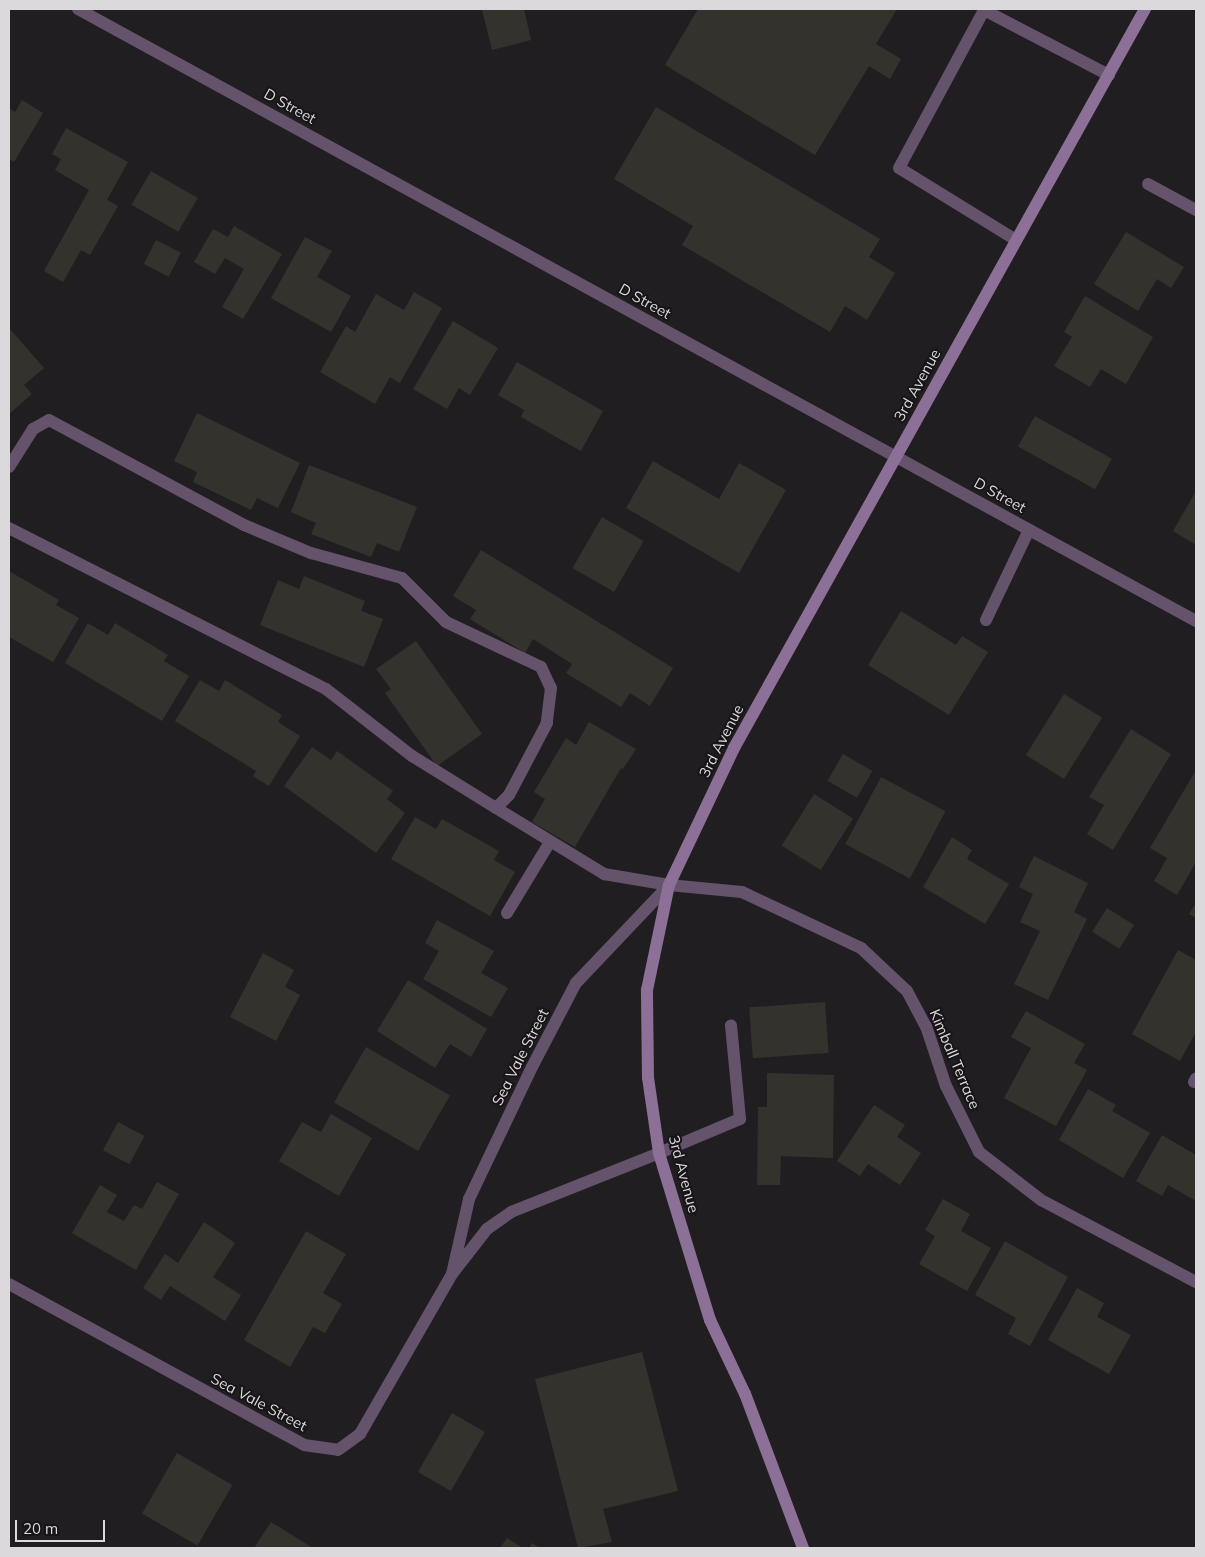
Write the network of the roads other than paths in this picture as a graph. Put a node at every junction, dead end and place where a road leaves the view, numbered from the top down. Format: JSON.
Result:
{"nodes":[{"id":1,"x":78,"y":9,"type":"edge"},
{"id":2,"x":1145,"y":9,"type":"edge"},
{"id":3,"x":1109,"y":75,"type":"junction"},
{"id":4,"x":1148,"y":184,"type":"dead end"},
{"id":5,"x":1196,"y":210,"type":"edge"},
{"id":6,"x":1016,"y":240,"type":"junction"},
{"id":7,"x":895,"y":456,"type":"junction"},
{"id":8,"x":9,"y":467,"type":"edge"},
{"id":9,"x":9,"y":528,"type":"edge"},
{"id":10,"x":1029,"y":530,"type":"junction"},
{"id":11,"x":986,"y":620,"type":"dead end"},
{"id":12,"x":1196,"y":621,"type":"edge"},
{"id":13,"x":496,"y":808,"type":"junction"},
{"id":14,"x":550,"y":842,"type":"junction"},
{"id":15,"x":669,"y":885,"type":"junction"},
{"id":16,"x":507,"y":913,"type":"dead end"},
{"id":17,"x":732,"y":1025,"type":"dead end"},
{"id":18,"x":658,"y":1152,"type":"junction"},
{"id":19,"x":452,"y":1274,"type":"junction"},
{"id":20,"x":1196,"y":1282,"type":"edge"},
{"id":21,"x":9,"y":1284,"type":"edge"},
{"id":22,"x":803,"y":1548,"type":"edge"}],
"edges":[{"from":1,"to":7,"type":"street","name":"D Street"},
{"from":2,"to":3,"type":"main road","name":"3rd Avenue"},
{"from":3,"to":6,"type":"main road","name":"3rd Avenue"},
{"from":3,"to":6,"type":"street"},
{"from":4,"to":5,"type":"street"},
{"from":6,"to":7,"type":"main road","name":"3rd Avenue"},
{"from":7,"to":10,"type":"street","name":"D Street"},
{"from":7,"to":15,"type":"main road","name":"3rd Avenue"},
{"from":8,"to":13,"type":"street"},
{"from":9,"to":13,"type":"street","name":"Kimball Terrace"},
{"from":10,"to":11,"type":"street"},
{"from":10,"to":12,"type":"street","name":"D Street"},
{"from":13,"to":14,"type":"street","name":"Kimball Terrace"},
{"from":14,"to":15,"type":"street","name":"Kimball Terrace"},
{"from":14,"to":16,"type":"street"},
{"from":15,"to":18,"type":"main road","name":"3rd Avenue"},
{"from":15,"to":19,"type":"street","name":"Sea Vale Street"},
{"from":15,"to":20,"type":"street","name":"Kimball Terrace"},
{"from":17,"to":18,"type":"street","name":"Sea Vale Street"},
{"from":18,"to":19,"type":"street","name":"Sea Vale Street"},
{"from":18,"to":22,"type":"main road","name":"3rd Avenue"},
{"from":19,"to":21,"type":"street","name":"Sea Vale Street"}]}
